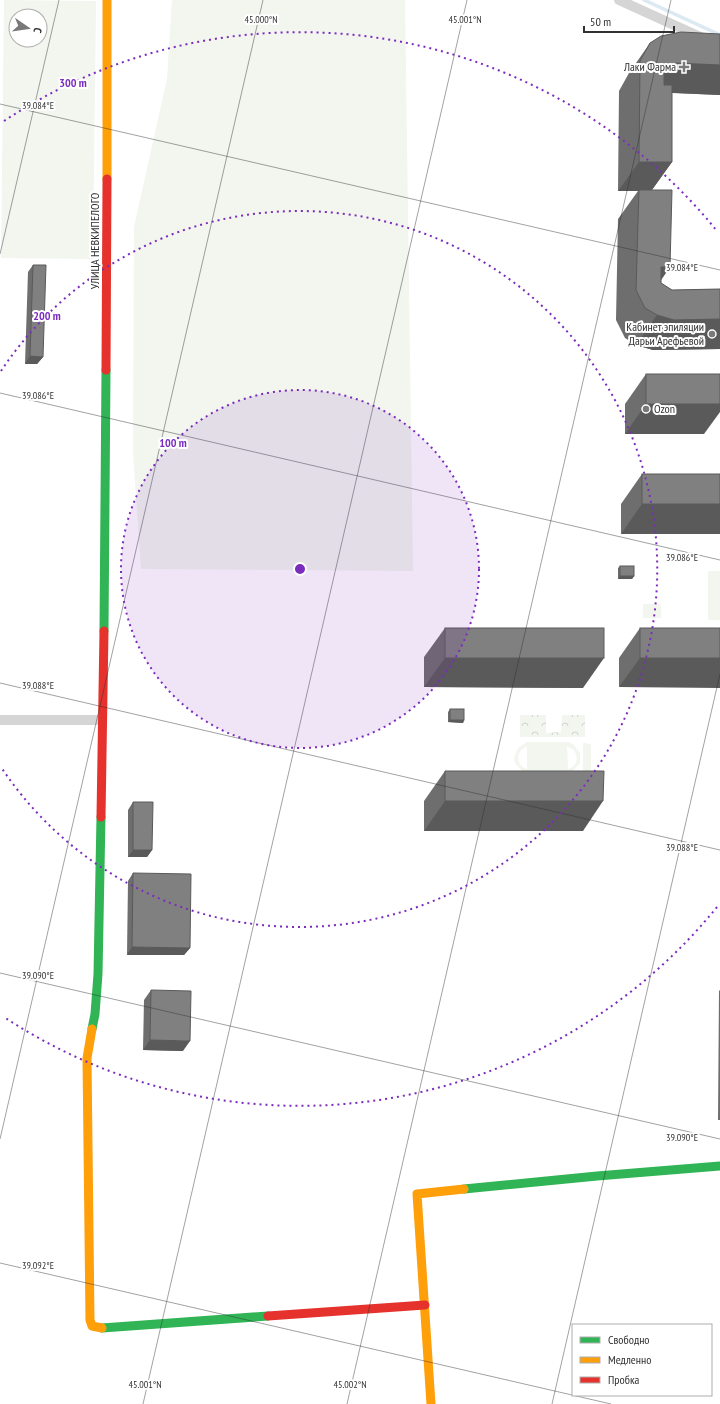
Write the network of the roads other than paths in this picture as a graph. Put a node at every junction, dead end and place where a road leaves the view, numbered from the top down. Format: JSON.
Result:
{"nodes":[{"id":1,"x":107,"y":0,"type":"edge"},
{"id":2,"x":619,"y":0,"type":"edge"},
{"id":3,"x":720,"y":46,"type":"edge"},
{"id":4,"x":0,"y":720,"type":"edge"},
{"id":5,"x":102,"y":720,"type":"junction"},
{"id":6,"x":720,"y":1166,"type":"edge"},
{"id":7,"x":425,"y":1305,"type":"junction"},
{"id":8,"x":431,"y":1404,"type":"edge"}],
"edges":[{"from":1,"to":5,"type":"street","name":"УЛИЦА НЕВКИПЕЛОГО"},
{"from":2,"to":3,"type":"street"},
{"from":4,"to":5,"type":"street"},
{"from":5,"to":7,"type":"street","name":"УЛИЦА НЕВКИПЕЛОГО"},
{"from":6,"to":7,"type":"street"},
{"from":7,"to":8,"type":"street"}]}
